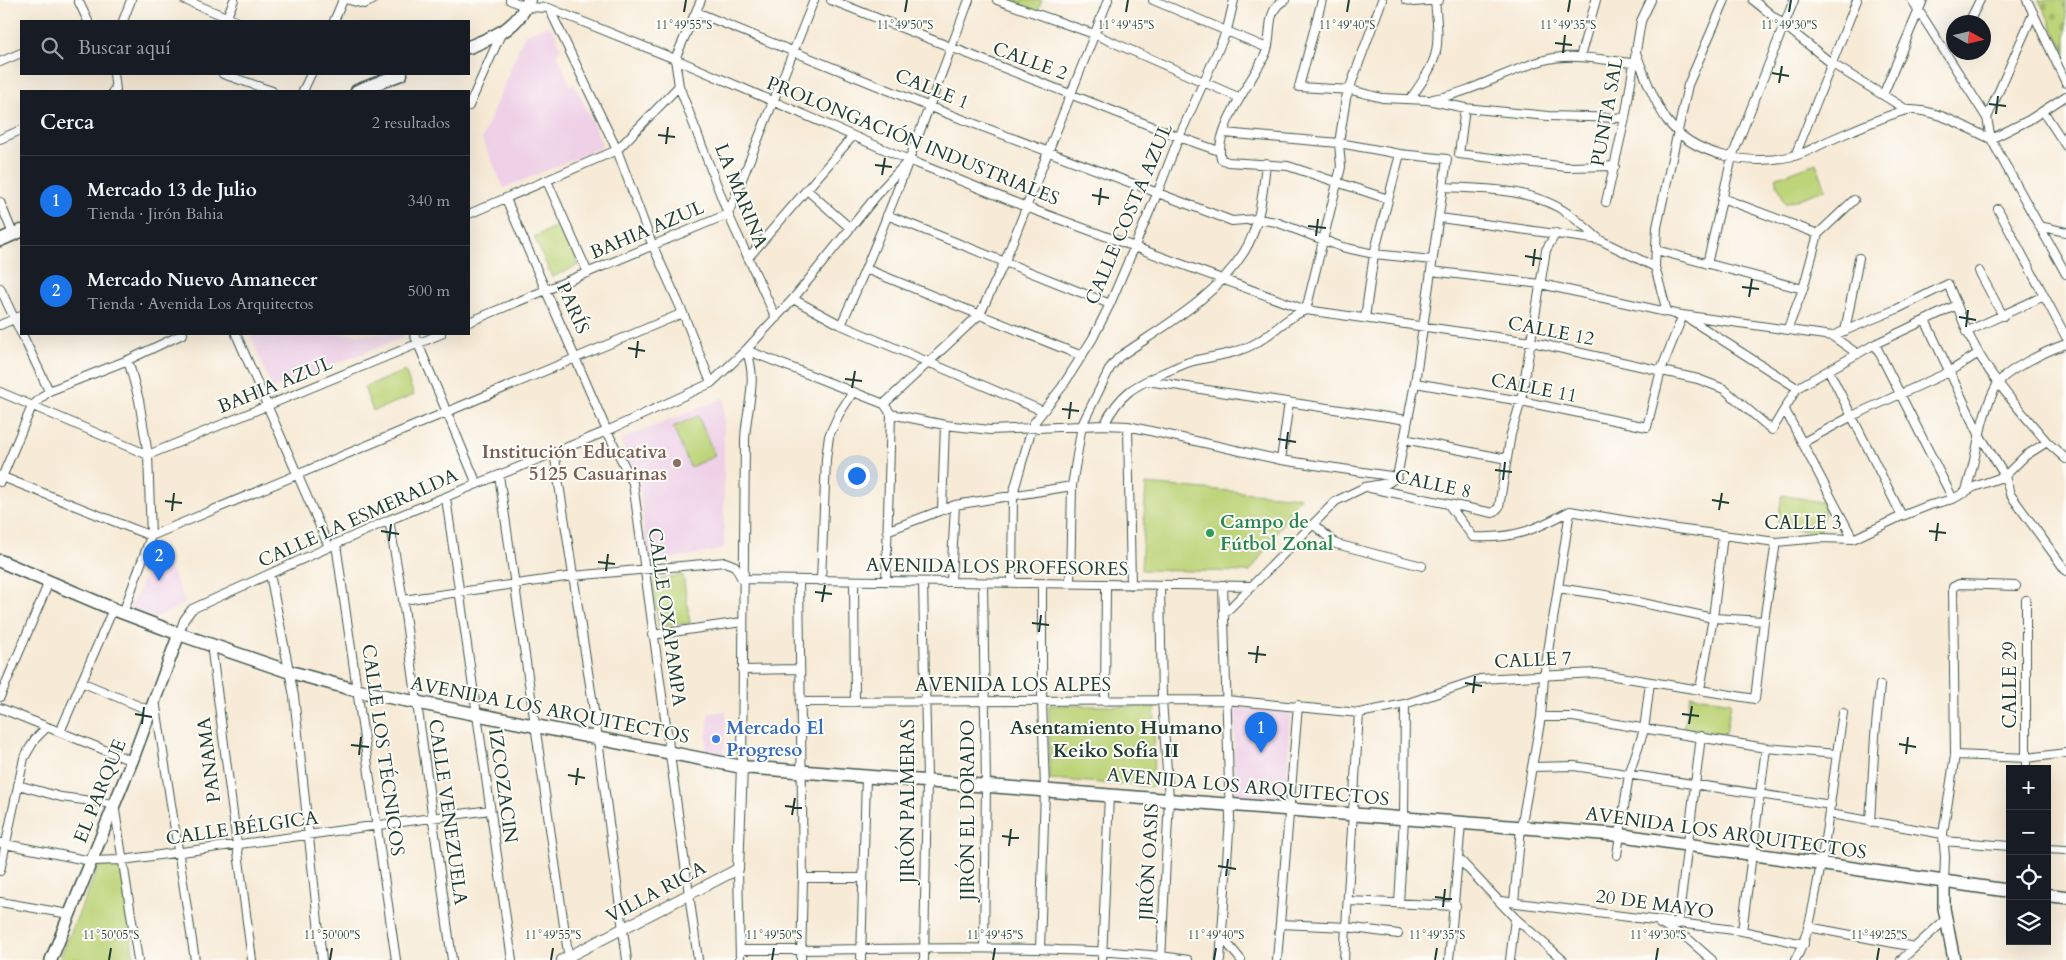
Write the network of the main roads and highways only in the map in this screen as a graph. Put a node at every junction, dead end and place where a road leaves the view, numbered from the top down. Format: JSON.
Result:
{"nodes":[{"id":1,"x":528,"y":4,"type":"edge"},
{"id":2,"x":470,"y":47,"type":"edge"},
{"id":3,"x":398,"y":75,"type":"edge"},
{"id":4,"x":360,"y":90,"type":"edge"},
{"id":5,"x":17,"y":233,"type":"edge"},
{"id":6,"x":0,"y":240,"type":"edge"},
{"id":7,"x":0,"y":561,"type":"edge"},
{"id":8,"x":179,"y":634,"type":"junction"},
{"id":9,"x":1944,"y":883,"type":"junction"},
{"id":10,"x":2006,"y":890,"type":"edge"},
{"id":11,"x":2051,"y":895,"type":"edge"},
{"id":12,"x":2066,"y":897,"type":"edge"},
{"id":13,"x":51,"y":960,"type":"edge"},
{"id":14,"x":1954,"y":960,"type":"edge"}],
"edges":[{"from":1,"to":2,"type":"main road"},
{"from":3,"to":4,"type":"main road"},
{"from":5,"to":6,"type":"main road"},
{"from":7,"to":8,"type":"main road","name":"AVENIDA LOS ARQUITECTOS"},
{"from":8,"to":9,"type":"main road","name":"AVENIDA LOS ARQUITECTOS"},
{"from":8,"to":13,"type":"main road","name":"EL PARQUE"},
{"from":9,"to":10,"type":"main road","name":"AVENIDA LOS ARQUITECTOS"},
{"from":9,"to":14,"type":"main road"},
{"from":11,"to":12,"type":"main road"}]}
